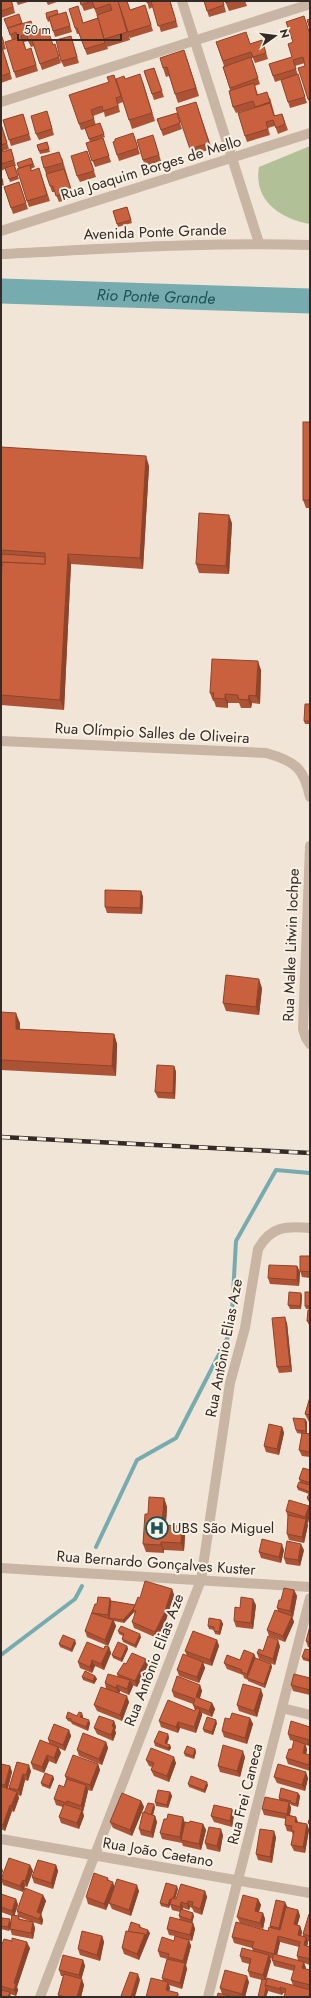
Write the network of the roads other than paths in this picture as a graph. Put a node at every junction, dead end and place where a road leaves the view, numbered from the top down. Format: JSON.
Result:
{"nodes":[{"id":1,"x":182,"y":1,"type":"edge"},
{"id":2,"x":310,"y":4,"type":"edge"},
{"id":3,"x":194,"y":40,"type":"junction"},
{"id":4,"x":1,"y":102,"type":"edge"},
{"id":5,"x":310,"y":134,"type":"edge"},
{"id":6,"x":232,"y":158,"type":"junction"},
{"id":7,"x":1,"y":231,"type":"edge"},
{"id":8,"x":259,"y":243,"type":"junction"},
{"id":9,"x":310,"y":245,"type":"edge"},
{"id":10,"x":1,"y":254,"type":"edge"},
{"id":11,"x":1,"y":742,"type":"edge"},
{"id":12,"x":310,"y":798,"type":"edge"},
{"id":13,"x":310,"y":846,"type":"edge"},
{"id":14,"x":310,"y":1044,"type":"edge"},
{"id":15,"x":310,"y":1228,"type":"edge"},
{"id":16,"x":1,"y":1568,"type":"edge"},
{"id":17,"x":201,"y":1580,"type":"junction"},
{"id":18,"x":310,"y":1587,"type":"edge"},
{"id":19,"x":310,"y":1598,"type":"edge"},
{"id":20,"x":282,"y":1708,"type":"junction"},
{"id":21,"x":310,"y":1716,"type":"edge"},
{"id":22,"x":1,"y":1839,"type":"edge"},
{"id":23,"x":94,"y":1856,"type":"junction"},
{"id":24,"x":238,"y":1881,"type":"junction"},
{"id":25,"x":310,"y":1893,"type":"edge"},
{"id":26,"x":40,"y":1997,"type":"edge"},
{"id":27,"x":208,"y":1997,"type":"edge"}],
"edges":[{"from":1,"to":3,"type":"street"},
{"from":2,"to":3,"type":"street"},
{"from":3,"to":4,"type":"street"},
{"from":3,"to":6,"type":"street"},
{"from":5,"to":6,"type":"street","name":"Rua Joaquim Borges de Mello"},
{"from":6,"to":7,"type":"street","name":"Rua Joaquim Borges de Mello"},
{"from":6,"to":8,"type":"street"},
{"from":8,"to":9,"type":"street","name":"Avenida Ponte Grande"},
{"from":8,"to":10,"type":"street","name":"Avenida Ponte Grande"},
{"from":11,"to":12,"type":"street","name":"Rua Olímpio Salles de Oliveira"},
{"from":13,"to":14,"type":"street","name":"Rua Malke Litwin Iochpe"},
{"from":15,"to":17,"type":"street","name":"Rua Antônio Elias Aze"},
{"from":16,"to":17,"type":"street","name":"Rua Bernardo Gonçalves Kuster"},
{"from":17,"to":18,"type":"street","name":"Rua Bernardo Gonçalves Kuster"},
{"from":17,"to":23,"type":"street","name":"Rua Antônio Elias Aze"},
{"from":19,"to":20,"type":"street","name":"Rua Frei Caneca"},
{"from":20,"to":21,"type":"street"},
{"from":20,"to":24,"type":"street","name":"Rua Frei Caneca"},
{"from":22,"to":23,"type":"street","name":"Rua João Caetano"},
{"from":23,"to":24,"type":"street","name":"Rua João Caetano"},
{"from":23,"to":26,"type":"street","name":"Rua Antônio Elias Aze"},
{"from":24,"to":25,"type":"street","name":"Rua João Caetano"},
{"from":24,"to":27,"type":"street","name":"Rua Frei Caneca"}]}
